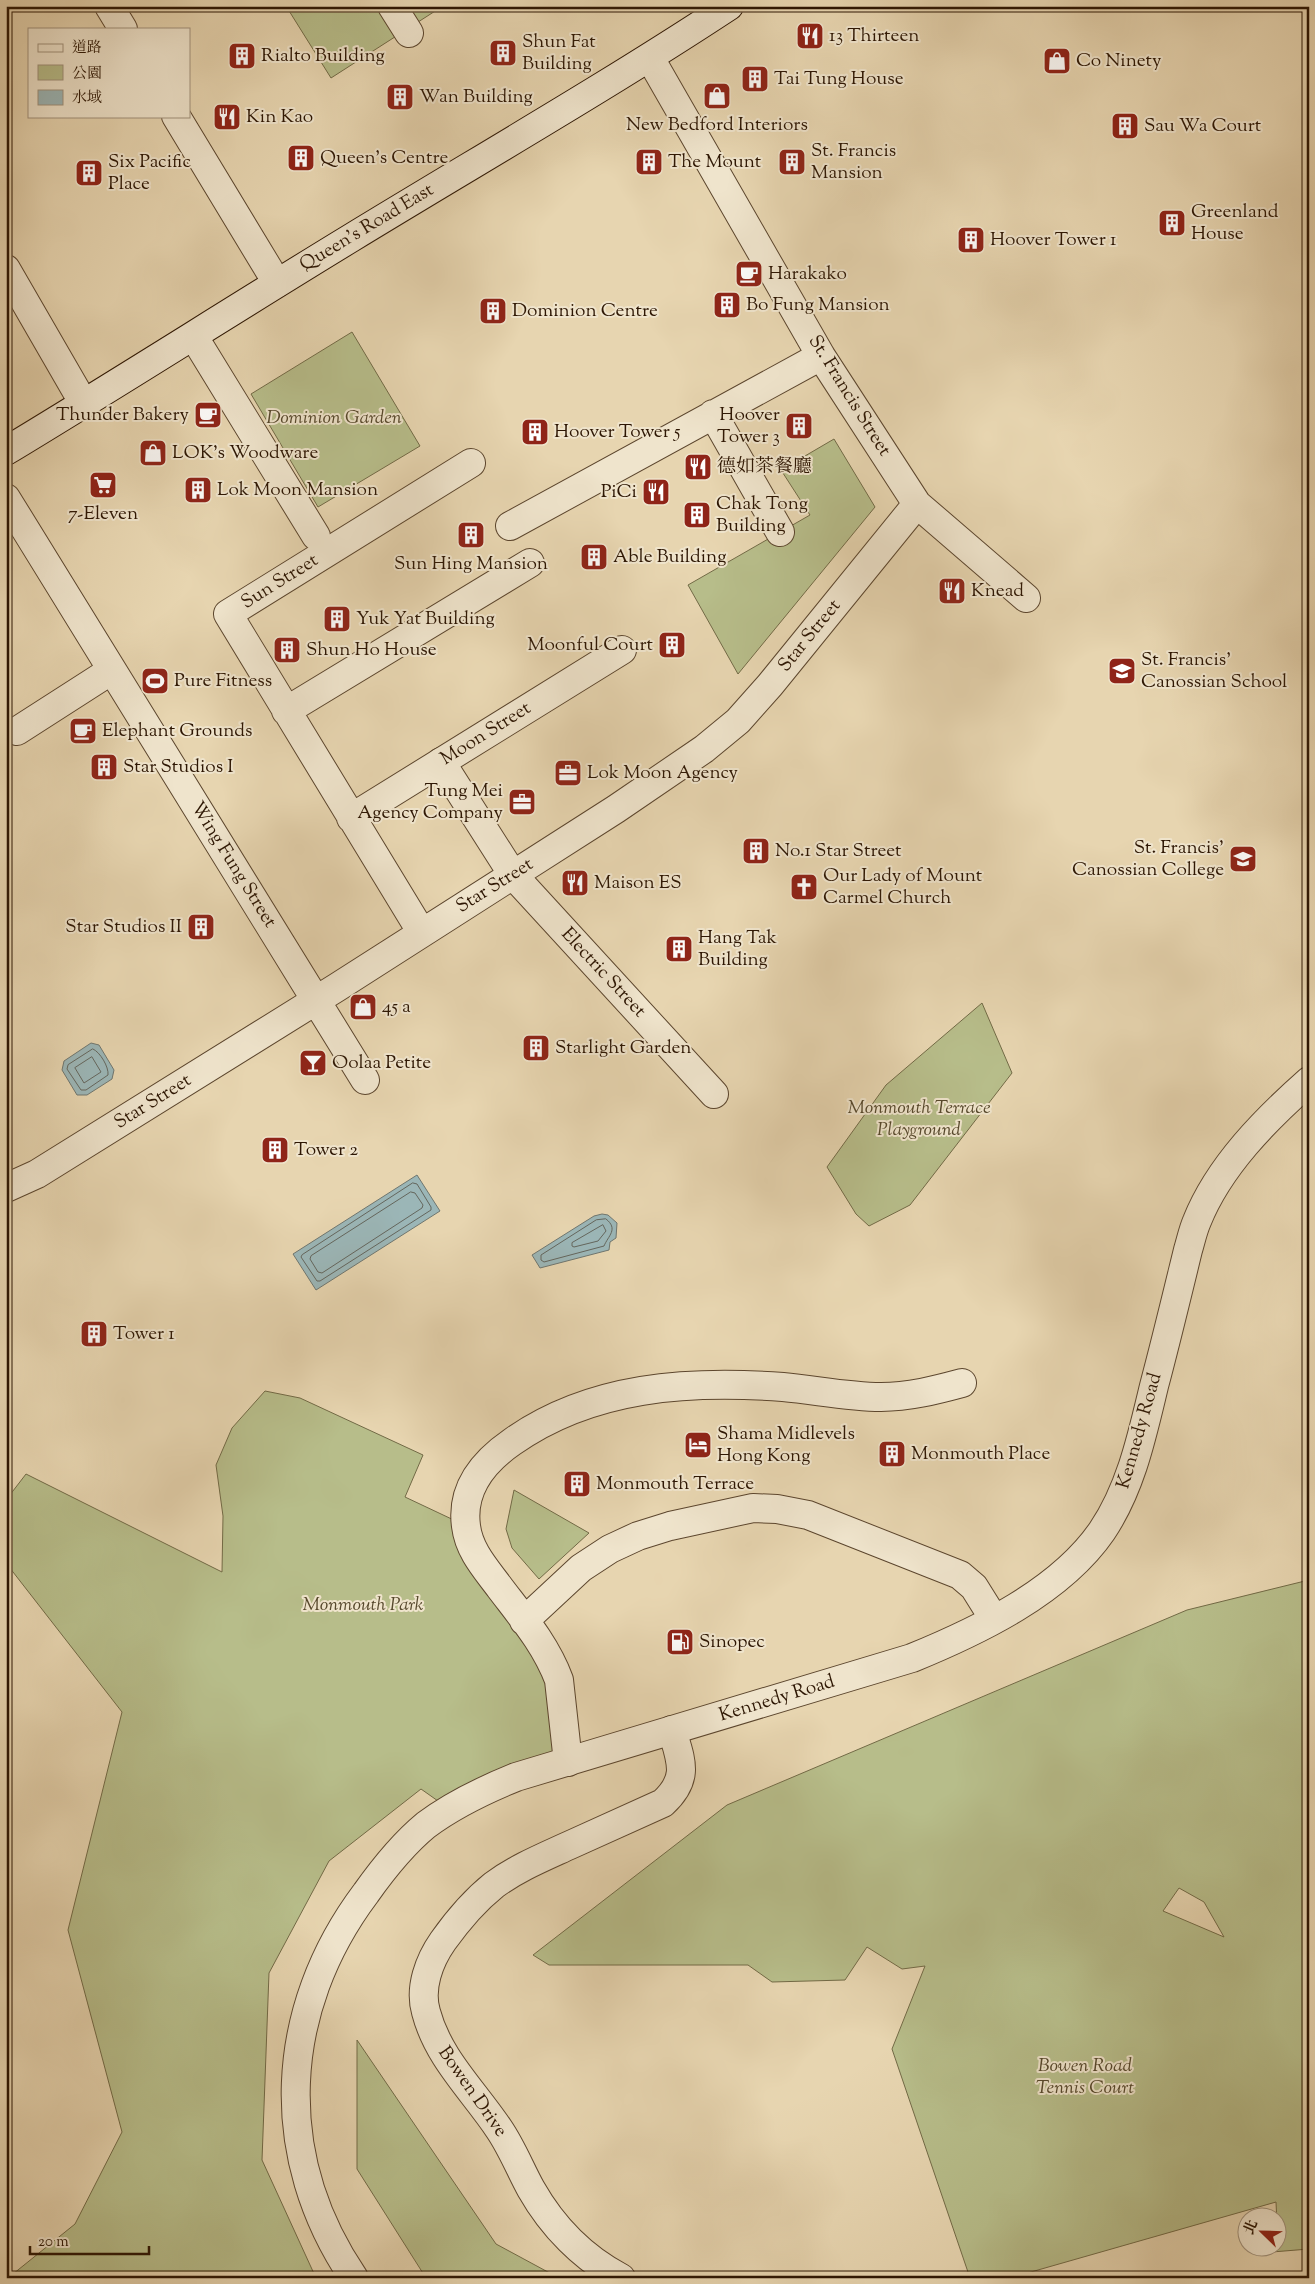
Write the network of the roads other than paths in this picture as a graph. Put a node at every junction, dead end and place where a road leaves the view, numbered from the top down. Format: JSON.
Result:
{"nodes":[{"id":1,"x":109,"y":6,"type":"edge"},
{"id":2,"x":392,"y":6,"type":"edge"},
{"id":3,"x":729,"y":6,"type":"edge"},
{"id":4,"x":122,"y":28,"type":"edge"},
{"id":5,"x":409,"y":32,"type":"dead end"},
{"id":6,"x":650,"y":58,"type":"junction"},
{"id":7,"x":177,"y":118,"type":"edge"},
{"id":8,"x":6,"y":269,"type":"edge"},
{"id":9,"x":277,"y":283,"type":"junction"},
{"id":10,"x":194,"y":336,"type":"junction"},
{"id":11,"x":821,"y":356,"type":"junction"},
{"id":12,"x":84,"y":404,"type":"junction"},
{"id":13,"x":713,"y":414,"type":"junction"},
{"id":14,"x":6,"y":451,"type":"edge"},
{"id":15,"x":471,"y":463,"type":"dead end"},
{"id":16,"x":6,"y":498,"type":"edge"},
{"id":17,"x":917,"y":504,"type":"junction"},
{"id":18,"x":510,"y":526,"type":"dead end"},
{"id":19,"x":780,"y":532,"type":"dead end"},
{"id":20,"x":316,"y":536,"type":"dead end"},
{"id":21,"x":530,"y":563,"type":"dead end"},
{"id":22,"x":1026,"y":598,"type":"dead end"},
{"id":23,"x":622,"y":650,"type":"dead end"},
{"id":24,"x":112,"y":670,"type":"junction"},
{"id":25,"x":286,"y":711,"type":"junction"},
{"id":26,"x":17,"y":731,"type":"dead end"},
{"id":27,"x":441,"y":762,"type":"junction"},
{"id":28,"x":351,"y":818,"type":"junction"},
{"id":29,"x":513,"y":875,"type":"junction"},
{"id":30,"x":422,"y":933,"type":"junction"},
{"id":31,"x":316,"y":1001,"type":"junction"},
{"id":32,"x":365,"y":1080,"type":"dead end"},
{"id":33,"x":1309,"y":1080,"type":"edge"},
{"id":34,"x":714,"y":1094,"type":"dead end"},
{"id":35,"x":6,"y":1188,"type":"edge"},
{"id":36,"x":962,"y":1383,"type":"dead end"},
{"id":37,"x":994,"y":1619,"type":"junction"},
{"id":38,"x":524,"y":1621,"type":"junction"},
{"id":39,"x":672,"y":1730,"type":"junction"},
{"id":40,"x":568,"y":1762,"type":"junction"},
{"id":41,"x":354,"y":2278,"type":"edge"},
{"id":42,"x":621,"y":2278,"type":"edge"}],
"edges":[{"from":1,"to":4,"type":"street"},
{"from":2,"to":5,"type":"street"},
{"from":3,"to":6,"type":"street","name":"Queen's Road East"},
{"from":6,"to":9,"type":"street","name":"Queen's Road East"},
{"from":6,"to":11,"type":"street","name":"St. Francis Street"},
{"from":7,"to":9,"type":"street"},
{"from":8,"to":12,"type":"street"},
{"from":9,"to":10,"type":"street","name":"Queen's Road East"},
{"from":10,"to":12,"type":"street","name":"Queen's Road East"},
{"from":10,"to":20,"type":"street"},
{"from":11,"to":13,"type":"street"},
{"from":11,"to":17,"type":"street","name":"St. Francis Street"},
{"from":12,"to":14,"type":"street","name":"Queen's Road East"},
{"from":13,"to":18,"type":"street"},
{"from":13,"to":19,"type":"street"},
{"from":15,"to":25,"type":"street","name":"Sun Street"},
{"from":16,"to":24,"type":"street","name":"Wing Fung Street"},
{"from":17,"to":22,"type":"street","name":"St. Francis Street"},
{"from":17,"to":29,"type":"street","name":"Star Street"},
{"from":21,"to":25,"type":"street"},
{"from":23,"to":27,"type":"street","name":"Moon Street"},
{"from":24,"to":26,"type":"street"},
{"from":24,"to":31,"type":"street","name":"Wing Fung Street"},
{"from":25,"to":28,"type":"street","name":"Sun Street"},
{"from":27,"to":28,"type":"street","name":"Moon Street"},
{"from":27,"to":29,"type":"street","name":"Electric Street"},
{"from":28,"to":30,"type":"street","name":"Sun Street"},
{"from":29,"to":30,"type":"street","name":"Star Street"},
{"from":29,"to":34,"type":"street","name":"Electric Street"},
{"from":30,"to":31,"type":"street","name":"Star Street"},
{"from":31,"to":32,"type":"street","name":"Wing Fung Street"},
{"from":31,"to":35,"type":"street","name":"Star Street"},
{"from":33,"to":37,"type":"street","name":"Kennedy Road"},
{"from":36,"to":38,"type":"street"},
{"from":37,"to":38,"type":"street"},
{"from":37,"to":39,"type":"street","name":"Kennedy Road"},
{"from":38,"to":40,"type":"street"},
{"from":39,"to":40,"type":"street","name":"Kennedy Road"},
{"from":39,"to":42,"type":"street","name":"Bowen Drive"},
{"from":40,"to":41,"type":"street","name":"Kennedy Road"}]}
